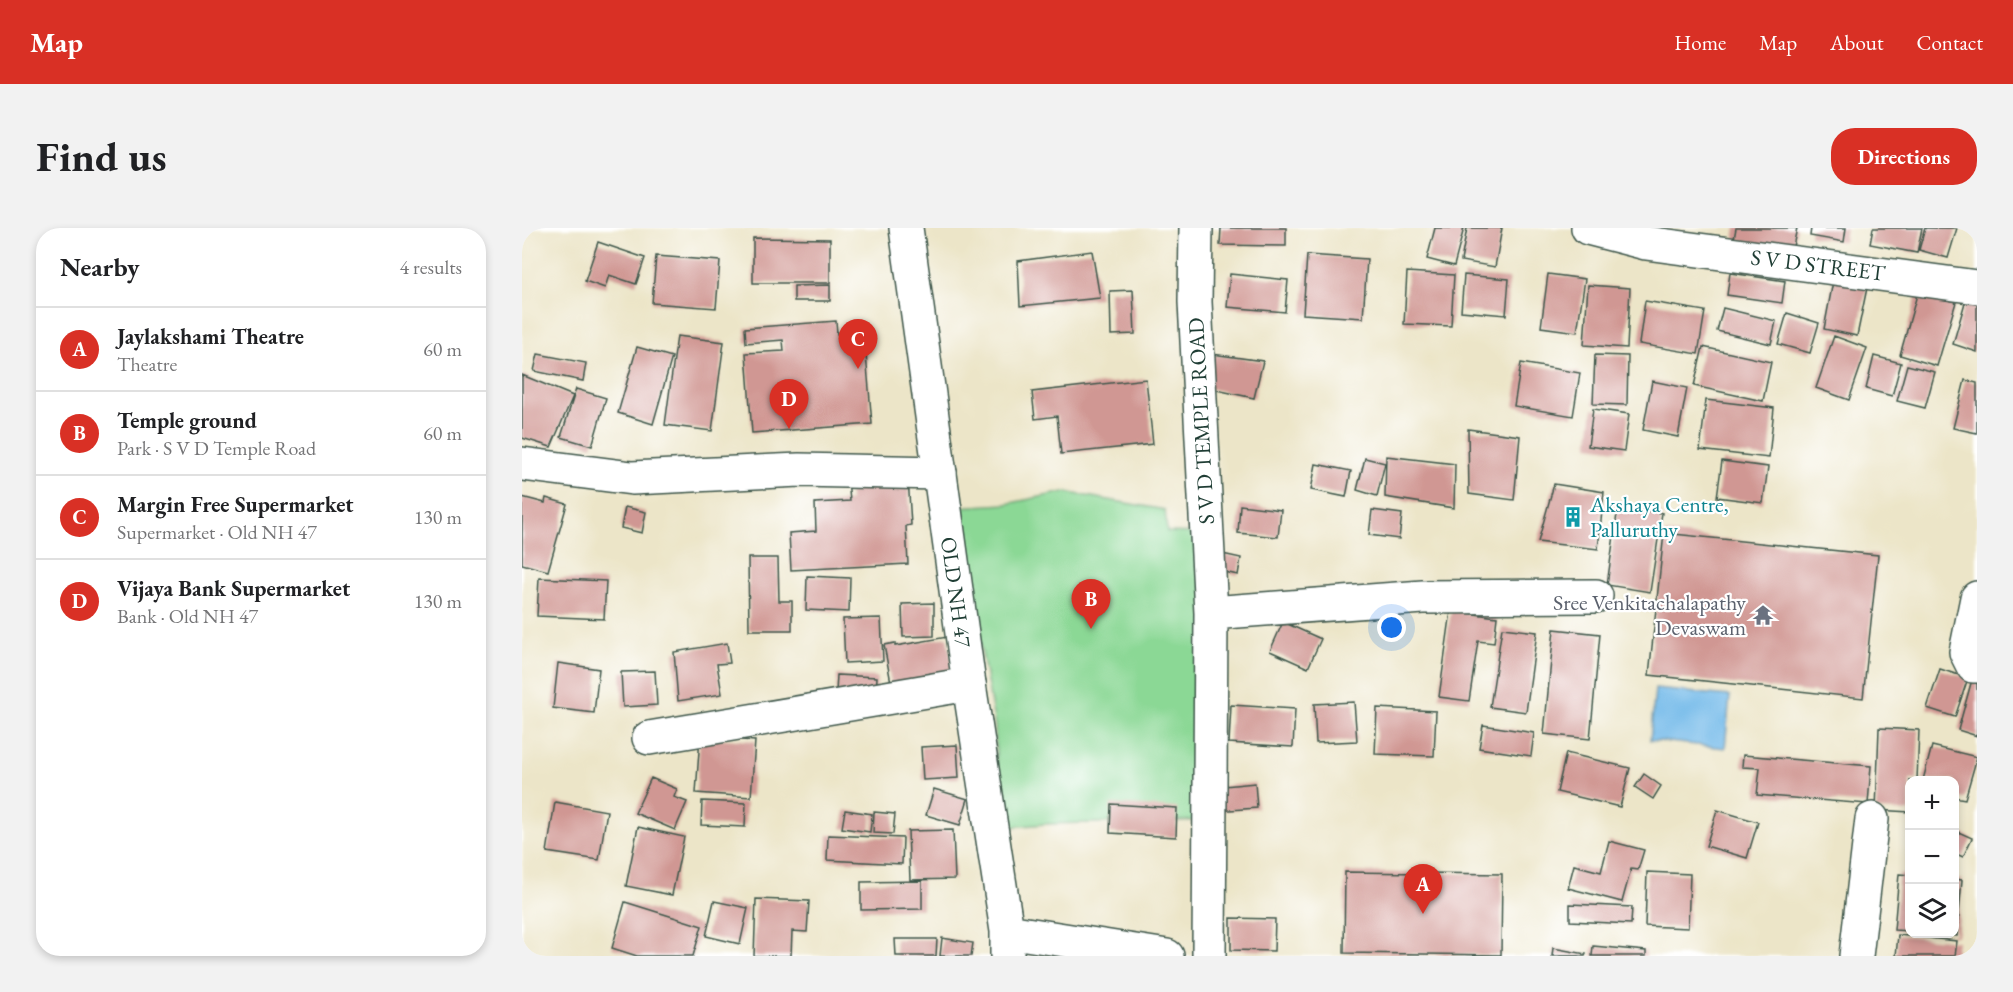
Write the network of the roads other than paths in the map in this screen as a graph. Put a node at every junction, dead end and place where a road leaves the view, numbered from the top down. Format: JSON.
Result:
{"nodes":[{"id":1,"x":906,"y":228,"type":"edge"},
{"id":2,"x":1196,"y":228,"type":"edge"},
{"id":3,"x":1588,"y":228,"type":"edge"},
{"id":4,"x":1977,"y":287,"type":"edge"},
{"id":5,"x":522,"y":464,"type":"edge"},
{"id":6,"x":940,"y":473,"type":"junction"},
{"id":7,"x":1596,"y":596,"type":"dead end"},
{"id":8,"x":1977,"y":598,"type":"edge"},
{"id":9,"x":1211,"y":613,"type":"junction"},
{"id":10,"x":1977,"y":666,"type":"edge"},
{"id":11,"x":969,"y":684,"type":"junction"},
{"id":12,"x":649,"y":738,"type":"dead end"},
{"id":13,"x":1872,"y":819,"type":"dead end"},
{"id":14,"x":1007,"y":944,"type":"edge"},
{"id":15,"x":1167,"y":956,"type":"edge"},
{"id":16,"x":1209,"y":956,"type":"edge"},
{"id":17,"x":1856,"y":956,"type":"edge"}],
"edges":[{"from":1,"to":6,"type":"street","name":"OLD NH 47"},
{"from":2,"to":9,"type":"street","name":"S V D TEMPLE ROAD"},
{"from":3,"to":4,"type":"street","name":"S V D STREET"},
{"from":5,"to":6,"type":"street"},
{"from":6,"to":11,"type":"street","name":"OLD NH 47"},
{"from":7,"to":9,"type":"street"},
{"from":8,"to":10,"type":"street"},
{"from":9,"to":16,"type":"street","name":"S V D TEMPLE ROAD"},
{"from":11,"to":12,"type":"street"},
{"from":11,"to":14,"type":"street","name":"OLD NH 47"},
{"from":13,"to":17,"type":"street"},
{"from":14,"to":15,"type":"street"}]}
